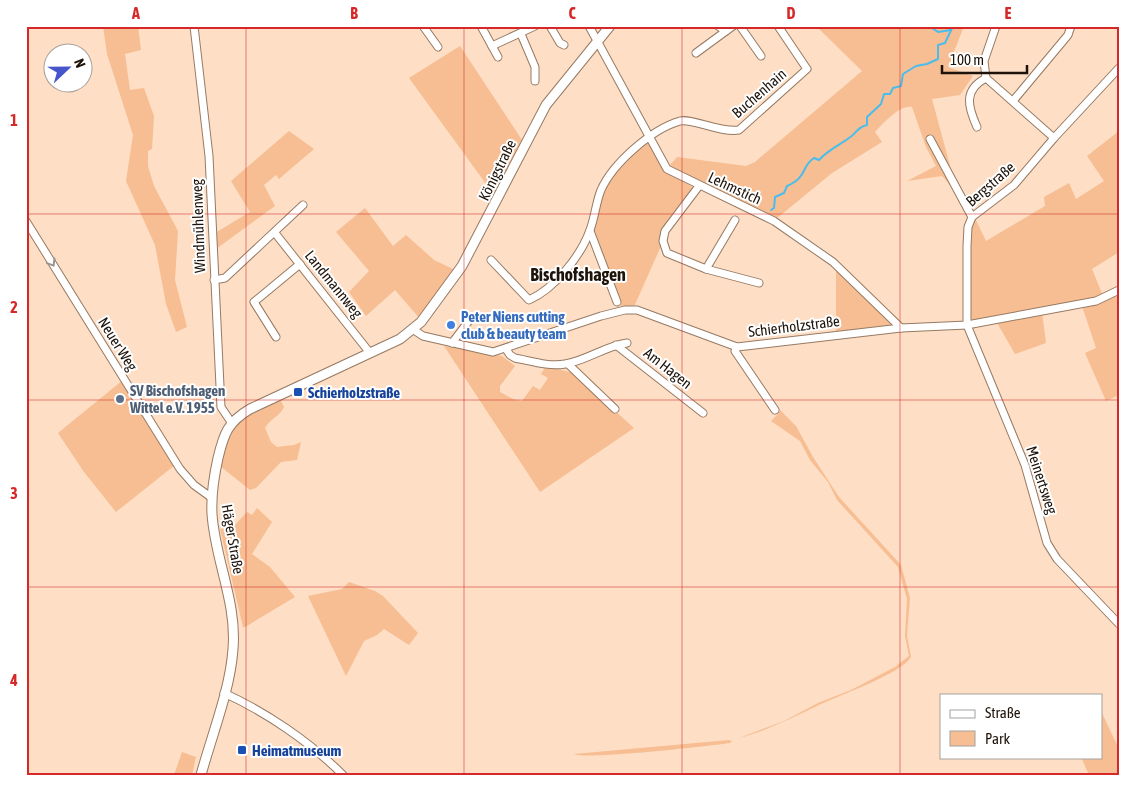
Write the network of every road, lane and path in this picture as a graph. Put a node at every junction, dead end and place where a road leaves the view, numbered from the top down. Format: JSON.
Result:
{"nodes":[{"id":1,"x":194,"y":26,"type":"edge"},
{"id":2,"x":423,"y":26,"type":"edge"},
{"id":3,"x":482,"y":26,"type":"edge"},
{"id":4,"x":535,"y":26,"type":"edge"},
{"id":5,"x":550,"y":26,"type":"edge"},
{"id":6,"x":589,"y":26,"type":"edge"},
{"id":7,"x":610,"y":26,"type":"edge"},
{"id":8,"x":718,"y":26,"type":"edge"},
{"id":9,"x":733,"y":26,"type":"edge"},
{"id":10,"x":740,"y":26,"type":"edge"},
{"id":11,"x":778,"y":26,"type":"edge"},
{"id":12,"x":996,"y":26,"type":"edge"},
{"id":13,"x":1071,"y":26,"type":"edge"},
{"id":14,"x":726,"y":31,"type":"junction"},
{"id":15,"x":521,"y":34,"type":"junction"},
{"id":16,"x":598,"y":41,"type":"junction"},
{"id":17,"x":564,"y":45,"type":"dead end"},
{"id":18,"x":492,"y":46,"type":"junction"},
{"id":19,"x":438,"y":47,"type":"dead end"},
{"id":20,"x":696,"y":53,"type":"dead end"},
{"id":21,"x":760,"y":56,"type":"dead end"},
{"id":22,"x":498,"y":57,"type":"dead end"},
{"id":23,"x":1119,"y":68,"type":"edge"},
{"id":24,"x":986,"y":78,"type":"junction"},
{"id":25,"x":535,"y":81,"type":"dead end"},
{"id":26,"x":1013,"y":101,"type":"junction"},
{"id":27,"x":977,"y":127,"type":"dead end"},
{"id":28,"x":650,"y":136,"type":"junction"},
{"id":29,"x":1054,"y":138,"type":"junction"},
{"id":30,"x":930,"y":139,"type":"dead end"},
{"id":31,"x":699,"y":186,"type":"junction"},
{"id":32,"x":303,"y":205,"type":"dead end"},
{"id":33,"x":972,"y":218,"type":"junction"},
{"id":34,"x":735,"y":220,"type":"dead end"},
{"id":35,"x":26,"y":221,"type":"edge"},
{"id":36,"x":590,"y":231,"type":"junction"},
{"id":37,"x":274,"y":232,"type":"junction"},
{"id":38,"x":491,"y":260,"type":"dead end"},
{"id":39,"x":300,"y":264,"type":"junction"},
{"id":40,"x":706,"y":269,"type":"junction"},
{"id":41,"x":214,"y":280,"type":"junction"},
{"id":42,"x":759,"y":283,"type":"dead end"},
{"id":43,"x":1119,"y":290,"type":"edge"},
{"id":44,"x":617,"y":302,"type":"dead end"},
{"id":45,"x":471,"y":318,"type":"dead end"},
{"id":46,"x":967,"y":325,"type":"junction"},
{"id":47,"x":901,"y":328,"type":"junction"},
{"id":48,"x":414,"y":330,"type":"junction"},
{"id":49,"x":276,"y":337,"type":"dead end"},
{"id":50,"x":452,"y":343,"type":"junction"},
{"id":51,"x":627,"y":343,"type":"dead end"},
{"id":52,"x":616,"y":345,"type":"junction"},
{"id":53,"x":737,"y":347,"type":"junction"},
{"id":54,"x":506,"y":349,"type":"junction"},
{"id":55,"x":370,"y":354,"type":"junction"},
{"id":56,"x":568,"y":364,"type":"junction"},
{"id":57,"x":615,"y":409,"type":"dead end"},
{"id":58,"x":775,"y":410,"type":"dead end"},
{"id":59,"x":703,"y":412,"type":"dead end"},
{"id":60,"x":231,"y":422,"type":"junction"},
{"id":61,"x":212,"y":498,"type":"junction"},
{"id":62,"x":1119,"y":624,"type":"edge"},
{"id":63,"x":224,"y":693,"type":"junction"},
{"id":64,"x":201,"y":775,"type":"edge"},
{"id":65,"x":343,"y":775,"type":"edge"}],
"edges":[{"from":1,"to":41,"type":"street","name":"Windmühlenweg"},
{"from":2,"to":19,"type":"street"},
{"from":3,"to":18,"type":"street"},
{"from":4,"to":15,"type":"street"},
{"from":5,"to":17,"type":"street"},
{"from":6,"to":16,"type":"street","name":"Lehmstich"},
{"from":7,"to":16,"type":"main road","name":"Königstraße"},
{"from":8,"to":14,"type":"street"},
{"from":9,"to":14,"type":"street"},
{"from":10,"to":21,"type":"street"},
{"from":11,"to":28,"type":"street","name":"Buchenhain"},
{"from":12,"to":24,"type":"street"},
{"from":13,"to":26,"type":"street"},
{"from":14,"to":20,"type":"street"},
{"from":15,"to":18,"type":"street"},
{"from":15,"to":25,"type":"street"},
{"from":16,"to":28,"type":"street","name":"Lehmstich"},
{"from":16,"to":48,"type":"main road","name":"Königstraße"},
{"from":18,"to":22,"type":"street"},
{"from":23,"to":29,"type":"street","name":"Bergstraße"},
{"from":24,"to":26,"type":"street"},
{"from":24,"to":27,"type":"street"},
{"from":26,"to":29,"type":"street"},
{"from":28,"to":31,"type":"street","name":"Lehmstich"},
{"from":28,"to":36,"type":"street"},
{"from":29,"to":33,"type":"street","name":"Bergstraße"},
{"from":30,"to":33,"type":"street"},
{"from":31,"to":40,"type":"street"},
{"from":31,"to":47,"type":"street","name":"Lehmstich"},
{"from":32,"to":37,"type":"street"},
{"from":33,"to":46,"type":"street","name":"Bergstraße"},
{"from":34,"to":40,"type":"street"},
{"from":35,"to":61,"type":"street","name":"Neuer Weg","one_way":true},
{"from":36,"to":38,"type":"street"},
{"from":36,"to":44,"type":"street"},
{"from":37,"to":39,"type":"street","name":"Landmannweg"},
{"from":37,"to":41,"type":"street"},
{"from":39,"to":49,"type":"street"},
{"from":39,"to":55,"type":"street","name":"Landmannweg"},
{"from":40,"to":42,"type":"street"},
{"from":41,"to":60,"type":"street","name":"Windmühlenweg"},
{"from":43,"to":46,"type":"street","name":"Schierholzstraße"},
{"from":45,"to":50,"type":"street"},
{"from":46,"to":47,"type":"street","name":"Schierholzstraße"},
{"from":46,"to":62,"type":"street","name":"Meinertsweg"},
{"from":47,"to":53,"type":"street","name":"Schierholzstraße"},
{"from":48,"to":50,"type":"street","name":"Schierholzstraße"},
{"from":48,"to":55,"type":"main road"},
{"from":50,"to":54,"type":"street","name":"Schierholzstraße"},
{"from":51,"to":52,"type":"street","name":"Am Hagen"},
{"from":52,"to":56,"type":"street","name":"Am Hagen"},
{"from":52,"to":59,"type":"street","name":"Am Hagen"},
{"from":53,"to":54,"type":"street","name":"Schierholzstraße"},
{"from":53,"to":58,"type":"street"},
{"from":54,"to":56,"type":"street","name":"Am Hagen"},
{"from":55,"to":60,"type":"main road"},
{"from":56,"to":57,"type":"street"},
{"from":60,"to":61,"type":"main road","name":"Häger Straße"},
{"from":61,"to":63,"type":"main road","name":"Häger Straße"},
{"from":63,"to":64,"type":"main road","name":"Häger Straße"},
{"from":63,"to":65,"type":"street"}]}
